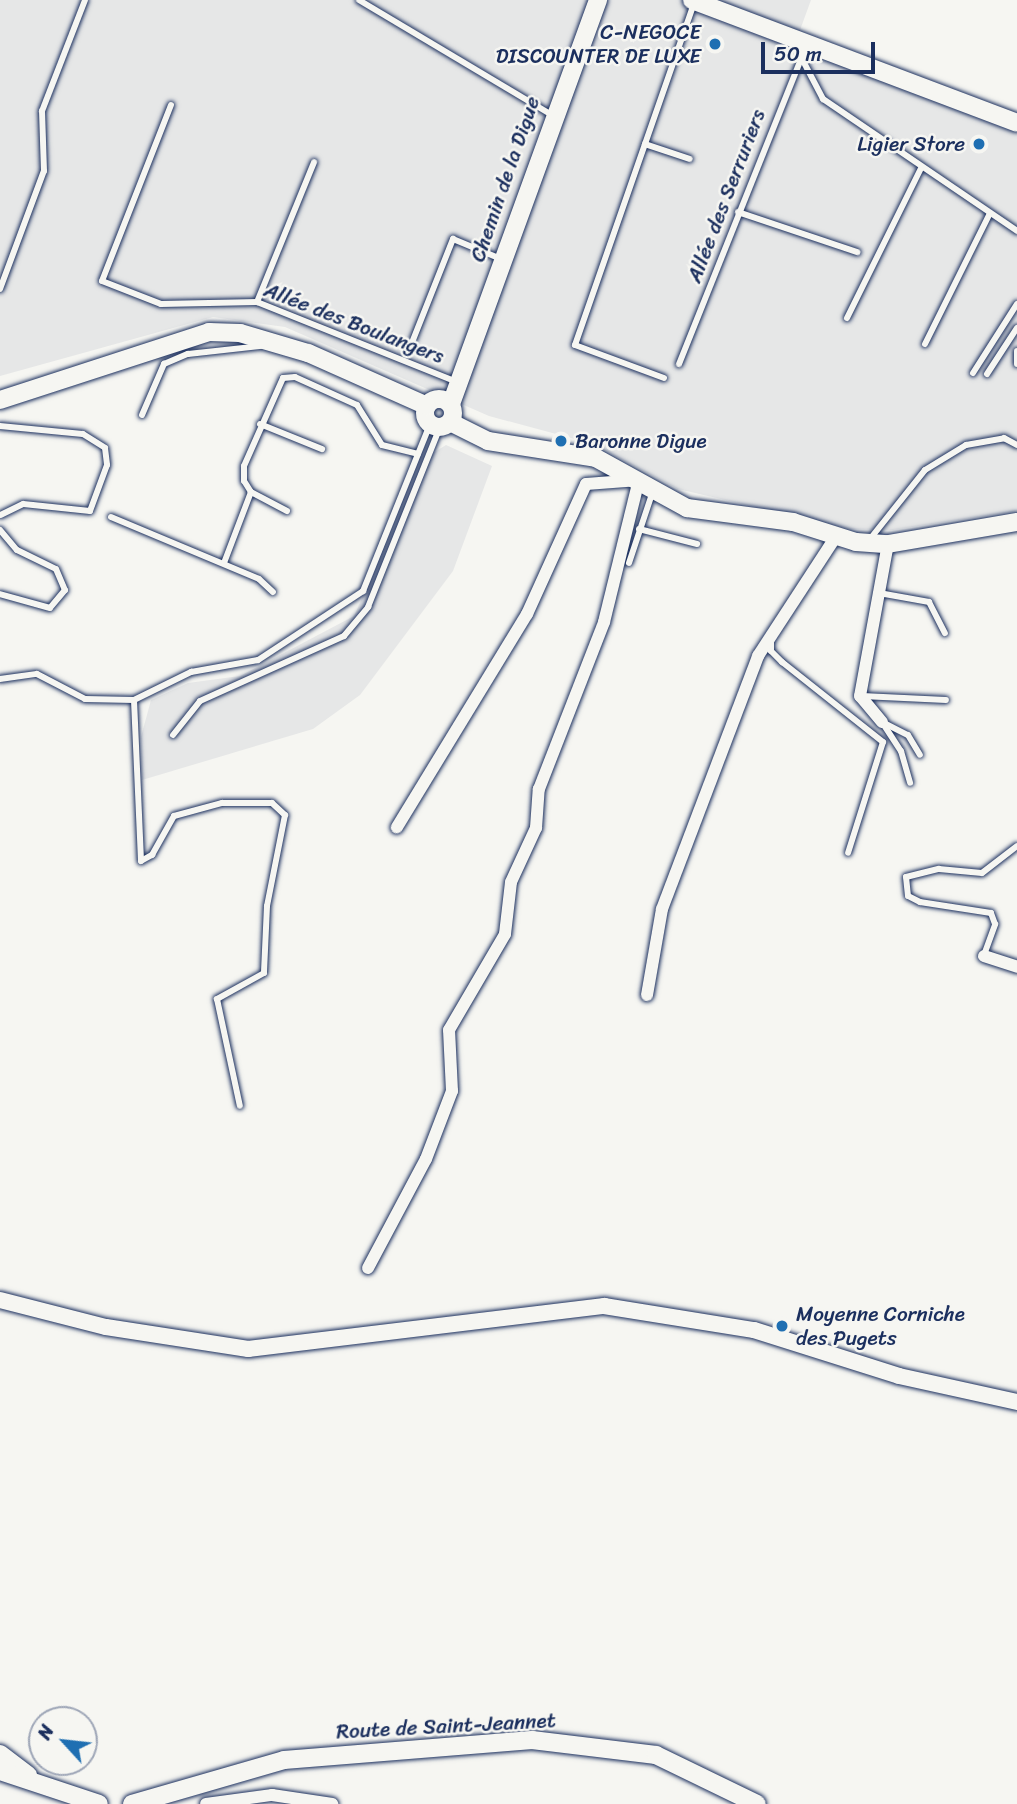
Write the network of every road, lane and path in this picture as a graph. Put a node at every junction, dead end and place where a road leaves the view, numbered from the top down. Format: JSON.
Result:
{"nodes":[{"id":1,"x":85,"y":0,"type":"edge"},
{"id":2,"x":359,"y":0,"type":"edge"},
{"id":3,"x":598,"y":0,"type":"edge"},
{"id":4,"x":694,"y":1,"type":"edge"},
{"id":5,"x":804,"y":49,"type":"junction"},
{"id":6,"x":172,"y":105,"type":"dead end"},
{"id":7,"x":552,"y":115,"type":"junction"},
{"id":8,"x":1017,"y":123,"type":"edge"},
{"id":9,"x":645,"y":144,"type":"junction"},
{"id":10,"x":690,"y":159,"type":"dead end"},
{"id":11,"x":314,"y":162,"type":"dead end"},
{"id":12,"x":921,"y":168,"type":"junction"},
{"id":13,"x":738,"y":212,"type":"junction"},
{"id":14,"x":990,"y":212,"type":"junction"},
{"id":15,"x":1017,"y":231,"type":"edge"},
{"id":16,"x":857,"y":252,"type":"dead end"},
{"id":17,"x":501,"y":259,"type":"junction"},
{"id":18,"x":0,"y":289,"type":"edge"},
{"id":19,"x":257,"y":302,"type":"junction"},
{"id":20,"x":1017,"y":304,"type":"edge"},
{"id":21,"x":847,"y":318,"type":"dead end"},
{"id":22,"x":1017,"y":328,"type":"edge"},
{"id":23,"x":474,"y":335,"type":"junction"},
{"id":24,"x":413,"y":340,"type":"dead end"},
{"id":25,"x":272,"y":341,"type":"junction"},
{"id":26,"x":925,"y":344,"type":"dead end"},
{"id":27,"x":1017,"y":351,"type":"edge"},
{"id":28,"x":679,"y":364,"type":"dead end"},
{"id":29,"x":1017,"y":364,"type":"edge"},
{"id":30,"x":973,"y":373,"type":"dead end"},
{"id":31,"x":987,"y":374,"type":"dead end"},
{"id":32,"x":664,"y":378,"type":"dead end"},
{"id":33,"x":450,"y":379,"type":"junction"},
{"id":34,"x":0,"y":400,"type":"edge"},
{"id":35,"x":439,"y":413,"type":"junction"},
{"id":36,"x":142,"y":415,"type":"dead end"},
{"id":37,"x":260,"y":424,"type":"junction"},
{"id":38,"x":0,"y":426,"type":"edge"},
{"id":39,"x":1017,"y":444,"type":"edge"},
{"id":40,"x":321,"y":449,"type":"dead end"},
{"id":41,"x":418,"y":454,"type":"junction"},
{"id":42,"x":646,"y":485,"type":"junction"},
{"id":43,"x":251,"y":492,"type":"junction"},
{"id":44,"x":287,"y":511,"type":"dead end"},
{"id":45,"x":0,"y":514,"type":"edge"},
{"id":46,"x":111,"y":517,"type":"dead end"},
{"id":47,"x":1017,"y":522,"type":"edge"},
{"id":48,"x":639,"y":529,"type":"junction"},
{"id":49,"x":0,"y":530,"type":"edge"},
{"id":50,"x":835,"y":538,"type":"junction"},
{"id":51,"x":697,"y":544,"type":"dead end"},
{"id":52,"x":867,"y":544,"type":"junction"},
{"id":53,"x":888,"y":544,"type":"junction"},
{"id":54,"x":224,"y":563,"type":"junction"},
{"id":55,"x":629,"y":563,"type":"dead end"},
{"id":56,"x":272,"y":592,"type":"dead end"},
{"id":57,"x":877,"y":592,"type":"junction"},
{"id":58,"x":0,"y":594,"type":"edge"},
{"id":59,"x":945,"y":633,"type":"dead end"},
{"id":60,"x":771,"y":634,"type":"junction"},
{"id":61,"x":0,"y":679,"type":"edge"},
{"id":62,"x":860,"y":695,"type":"junction"},
{"id":63,"x":134,"y":700,"type":"junction"},
{"id":64,"x":946,"y":700,"type":"dead end"},
{"id":65,"x":882,"y":722,"type":"junction"},
{"id":66,"x":173,"y":735,"type":"dead end"},
{"id":67,"x":920,"y":755,"type":"dead end"},
{"id":68,"x":910,"y":783,"type":"dead end"},
{"id":69,"x":397,"y":827,"type":"dead end"},
{"id":70,"x":1017,"y":846,"type":"edge"},
{"id":71,"x":848,"y":853,"type":"dead end"},
{"id":72,"x":984,"y":956,"type":"joint"},
{"id":73,"x":1017,"y":967,"type":"edge"},
{"id":74,"x":647,"y":995,"type":"dead end"},
{"id":75,"x":240,"y":1106,"type":"dead end"},
{"id":76,"x":368,"y":1268,"type":"dead end"},
{"id":77,"x":0,"y":1300,"type":"edge"},
{"id":78,"x":1017,"y":1402,"type":"edge"},
{"id":79,"x":0,"y":1754,"type":"edge"},
{"id":80,"x":0,"y":1771,"type":"edge"},
{"id":81,"x":62,"y":1794,"type":"junction"},
{"id":82,"x":293,"y":1801,"type":"edge"},
{"id":83,"x":99,"y":1804,"type":"edge"},
{"id":84,"x":132,"y":1804,"type":"edge"},
{"id":85,"x":206,"y":1804,"type":"edge"},
{"id":86,"x":332,"y":1804,"type":"edge"},
{"id":87,"x":757,"y":1804,"type":"edge"}],
"edges":[{"from":1,"to":18,"type":"lane"},
{"from":2,"to":7,"type":"lane"},
{"from":3,"to":7,"type":"main road","name":"Chemin de la Digue"},
{"from":4,"to":5,"type":"main road"},
{"from":4,"to":9,"type":"lane"},
{"from":5,"to":8,"type":"main road"},
{"from":5,"to":12,"type":"lane"},
{"from":5,"to":13,"type":"lane","name":"Allée des Serruriers"},
{"from":6,"to":19,"type":"lane","name":"Allée des Boulangers"},
{"from":7,"to":17,"type":"main road","name":"Chemin de la Digue"},
{"from":9,"to":10,"type":"lane"},
{"from":9,"to":32,"type":"lane"},
{"from":11,"to":19,"type":"lane"},
{"from":12,"to":14,"type":"lane"},
{"from":12,"to":21,"type":"lane"},
{"from":13,"to":16,"type":"lane"},
{"from":13,"to":28,"type":"lane","name":"Allée des Serruriers"},
{"from":14,"to":15,"type":"lane"},
{"from":14,"to":26,"type":"lane"},
{"from":17,"to":23,"type":"main road","name":"Chemin de la Digue"},
{"from":17,"to":24,"type":"lane"},
{"from":19,"to":33,"type":"lane","name":"Allée des Boulangers"},
{"from":20,"to":30,"type":"lane"},
{"from":22,"to":31,"type":"lane"},
{"from":23,"to":33,"type":"main road","name":"Chemin de la Digue"},
{"from":23,"to":35,"type":"main road","name":"Chemin de la Digue"},
{"from":25,"to":34,"type":"main road"},
{"from":25,"to":35,"type":"main road"},
{"from":25,"to":36,"type":"lane"},
{"from":27,"to":29,"type":"lane"},
{"from":33,"to":35,"type":"main road","name":"Chemin de la Digue"},
{"from":35,"to":41,"type":"lane"},
{"from":35,"to":42,"type":"main road"},
{"from":35,"to":66,"type":"lane"},
{"from":37,"to":40,"type":"lane"},
{"from":37,"to":41,"type":"lane"},
{"from":37,"to":43,"type":"lane"},
{"from":38,"to":45,"type":"lane"},
{"from":39,"to":52,"type":"lane"},
{"from":41,"to":63,"type":"lane"},
{"from":42,"to":48,"type":"lane"},
{"from":42,"to":50,"type":"main road"},
{"from":42,"to":69,"type":"street"},
{"from":42,"to":76,"type":"street"},
{"from":43,"to":44,"type":"lane"},
{"from":43,"to":54,"type":"lane"},
{"from":46,"to":54,"type":"lane"},
{"from":47,"to":53,"type":"main road"},
{"from":48,"to":51,"type":"lane"},
{"from":48,"to":55,"type":"lane"},
{"from":49,"to":58,"type":"lane"},
{"from":50,"to":52,"type":"main road"},
{"from":50,"to":60,"type":"street"},
{"from":52,"to":53,"type":"main road"},
{"from":53,"to":57,"type":"street"},
{"from":54,"to":56,"type":"lane"},
{"from":57,"to":59,"type":"lane"},
{"from":57,"to":62,"type":"street"},
{"from":60,"to":71,"type":"lane"},
{"from":60,"to":74,"type":"street"},
{"from":61,"to":63,"type":"lane"},
{"from":62,"to":64,"type":"lane"},
{"from":62,"to":65,"type":"street"},
{"from":63,"to":75,"type":"lane"},
{"from":65,"to":67,"type":"lane"},
{"from":65,"to":68,"type":"lane"},
{"from":70,"to":72,"type":"lane"},
{"from":72,"to":73,"type":"street"},
{"from":77,"to":78,"type":"street"},
{"from":79,"to":81,"type":"main road"},
{"from":80,"to":81,"type":"main road"},
{"from":81,"to":83,"type":"main road"},
{"from":82,"to":85,"type":"street"},
{"from":82,"to":86,"type":"street"},
{"from":84,"to":87,"type":"main road","name":"Route de Saint-Jeannet"}]}
